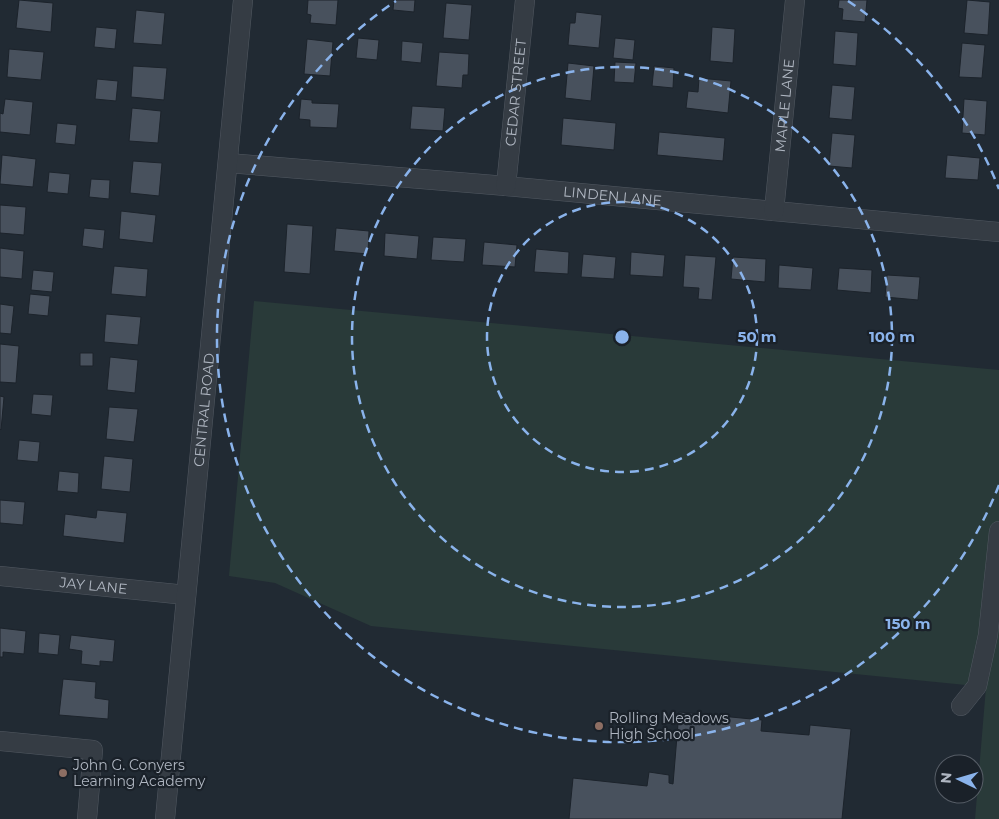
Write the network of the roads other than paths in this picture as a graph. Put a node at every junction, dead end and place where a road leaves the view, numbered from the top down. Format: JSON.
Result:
{"nodes":[{"id":1,"x":243,"y":0,"type":"edge"},
{"id":2,"x":525,"y":0,"type":"edge"},
{"id":3,"x":795,"y":0,"type":"edge"},
{"id":4,"x":228,"y":163,"type":"junction"},
{"id":5,"x":506,"y":186,"type":"junction"},
{"id":6,"x":774,"y":211,"type":"junction"},
{"id":7,"x":999,"y":232,"type":"edge"},
{"id":8,"x":999,"y":531,"type":"edge"},
{"id":9,"x":0,"y":576,"type":"edge"},
{"id":10,"x":186,"y":595,"type":"junction"},
{"id":11,"x":961,"y":706,"type":"dead end"},
{"id":12,"x":0,"y":741,"type":"edge"},
{"id":13,"x":87,"y":819,"type":"edge"},
{"id":14,"x":165,"y":819,"type":"edge"}],
"edges":[{"from":1,"to":4,"type":"street","name":"CENTRAL ROAD"},
{"from":2,"to":5,"type":"street","name":"CEDAR STREET"},
{"from":3,"to":6,"type":"street","name":"MAPLE LANE"},
{"from":4,"to":5,"type":"street","name":"LINDEN LANE"},
{"from":4,"to":10,"type":"street","name":"CENTRAL ROAD"},
{"from":5,"to":6,"type":"street","name":"LINDEN LANE"},
{"from":6,"to":7,"type":"street","name":"LINDEN LANE"},
{"from":8,"to":11,"type":"street"},
{"from":9,"to":10,"type":"street","name":"JAY LANE"},
{"from":10,"to":14,"type":"street","name":"CENTRAL ROAD"},
{"from":12,"to":13,"type":"street"}]}
